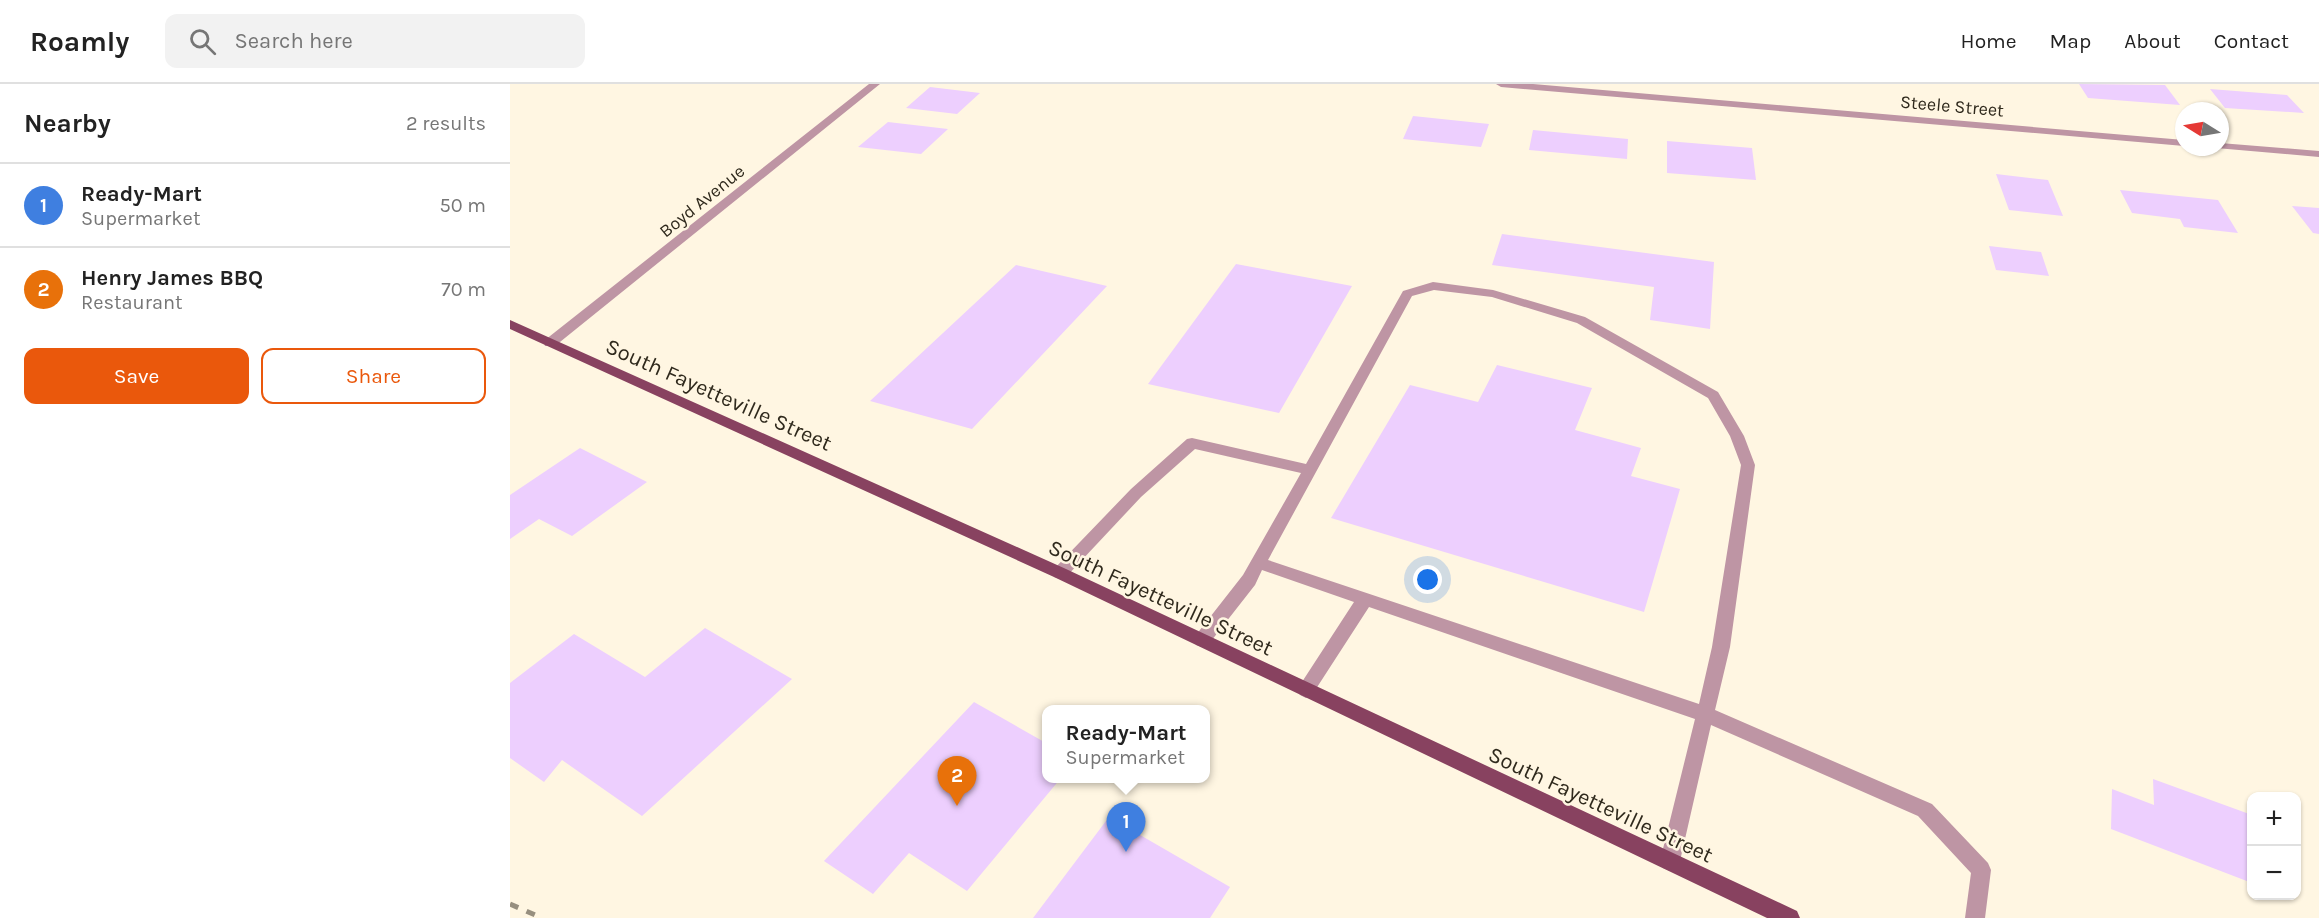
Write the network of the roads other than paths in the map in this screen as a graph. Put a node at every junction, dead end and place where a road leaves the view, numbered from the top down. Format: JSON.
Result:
{"nodes":[{"id":1,"x":875,"y":84,"type":"edge"},
{"id":2,"x":1501,"y":84,"type":"edge"},
{"id":3,"x":2175,"y":142,"type":"edge"},
{"id":4,"x":2229,"y":147,"type":"edge"},
{"id":5,"x":2319,"y":154,"type":"edge"},
{"id":6,"x":510,"y":324,"type":"edge"},
{"id":7,"x":550,"y":343,"type":"junction"},
{"id":8,"x":1309,"y":470,"type":"junction"},
{"id":9,"x":1259,"y":563,"type":"junction"},
{"id":10,"x":1060,"y":573,"type":"junction"},
{"id":11,"x":1365,"y":599,"type":"junction"},
{"id":12,"x":1202,"y":640,"type":"junction"},
{"id":13,"x":1306,"y":690,"type":"junction"},
{"id":14,"x":1705,"y":714,"type":"junction"},
{"id":15,"x":1670,"y":861,"type":"junction"},
{"id":16,"x":1790,"y":918,"type":"edge"},
{"id":17,"x":1975,"y":918,"type":"edge"}],
"edges":[{"from":1,"to":7,"type":"street","name":"Boyd Avenue"},
{"from":2,"to":3,"type":"street","name":"Steele Street"},
{"from":4,"to":5,"type":"street"},
{"from":6,"to":7,"type":"main road","name":"South Fayetteville Street"},
{"from":7,"to":10,"type":"main road","name":"South Fayetteville Street"},
{"from":8,"to":9,"type":"street"},
{"from":8,"to":10,"type":"street"},
{"from":8,"to":14,"type":"street"},
{"from":9,"to":11,"type":"street"},
{"from":9,"to":12,"type":"street"},
{"from":10,"to":12,"type":"main road","name":"South Fayetteville Street"},
{"from":11,"to":13,"type":"street"},
{"from":11,"to":14,"type":"street"},
{"from":12,"to":13,"type":"main road","name":"South Fayetteville Street"},
{"from":13,"to":15,"type":"main road","name":"South Fayetteville Street"},
{"from":14,"to":15,"type":"street"},
{"from":14,"to":17,"type":"street"},
{"from":15,"to":16,"type":"main road","name":"South Fayetteville Street"}]}
